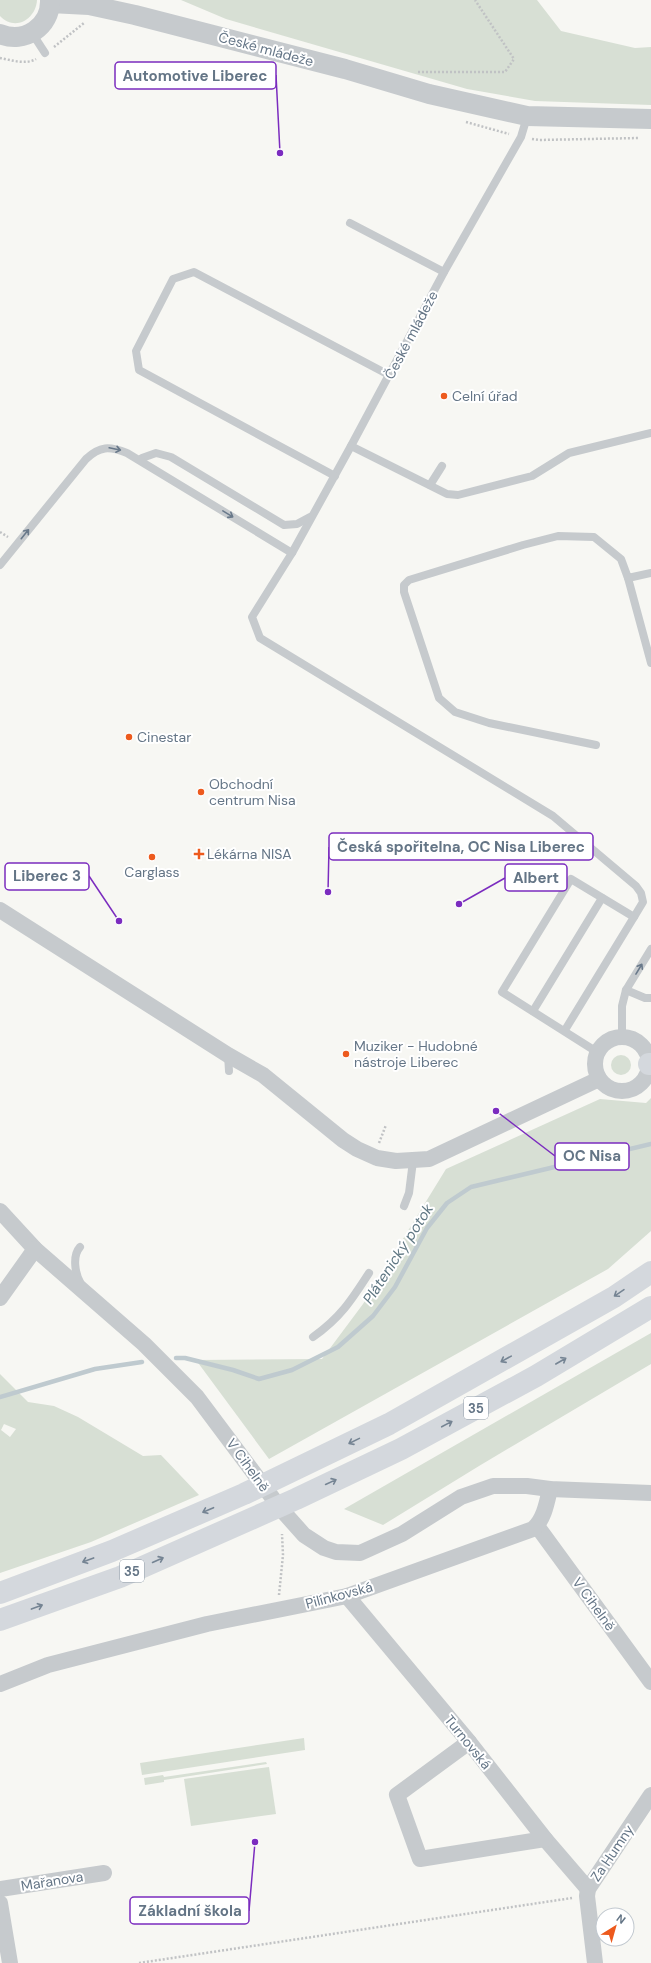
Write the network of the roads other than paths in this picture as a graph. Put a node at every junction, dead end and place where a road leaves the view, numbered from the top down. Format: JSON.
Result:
{"nodes":[{"id":1,"x":50,"y":1,"type":"edge"},
{"id":2,"x":32,"y":33,"type":"junction"},
{"id":3,"x":1,"y":36,"type":"edge"},
{"id":4,"x":45,"y":53,"type":"road end"},
{"id":5,"x":527,"y":116,"type":"junction"},
{"id":6,"x":651,"y":119,"type":"edge"},
{"id":7,"x":350,"y":223,"type":"dead end"},
{"id":8,"x":444,"y":272,"type":"junction"},
{"id":9,"x":389,"y":375,"type":"junction"},
{"id":10,"x":651,"y":433,"type":"edge"},
{"id":11,"x":352,"y":446,"type":"junction"},
{"id":12,"x":142,"y":458,"type":"dead end"},
{"id":13,"x":442,"y":466,"type":"dead end"},
{"id":14,"x":334,"y":476,"type":"junction"},
{"id":15,"x":430,"y":485,"type":"junction"},
{"id":16,"x":313,"y":515,"type":"junction"},
{"id":17,"x":292,"y":553,"type":"junction"},
{"id":18,"x":0,"y":565,"type":"edge"},
{"id":19,"x":651,"y":573,"type":"edge"},
{"id":20,"x":628,"y":578,"type":"junction"},
{"id":21,"x":651,"y":663,"type":"edge"},
{"id":22,"x":596,"y":745,"type":"dead end"},
{"id":23,"x":602,"y":898,"type":"junction"},
{"id":24,"x":0,"y":910,"type":"edge"},
{"id":25,"x":634,"y":918,"type":"junction"},
{"id":26,"x":651,"y":948,"type":"edge"},
{"id":27,"x":626,"y":990,"type":"junction"},
{"id":28,"x":651,"y":998,"type":"edge"},
{"id":29,"x":533,"y":1011,"type":"junction"},
{"id":30,"x":565,"y":1030,"type":"junction"},
{"id":31,"x":622,"y":1037,"type":"junction"},
{"id":32,"x":597,"y":1052,"type":"junction"},
{"id":33,"x":228,"y":1055,"type":"junction"},
{"id":34,"x":650,"y":1064,"type":"edge"},
{"id":35,"x":229,"y":1071,"type":"dead end"},
{"id":36,"x":599,"y":1079,"type":"junction"},
{"id":37,"x":413,"y":1161,"type":"junction"},
{"id":38,"x":404,"y":1206,"type":"dead end"},
{"id":39,"x":0,"y":1211,"type":"edge"},
{"id":40,"x":80,"y":1247,"type":"dead end"},
{"id":41,"x":35,"y":1249,"type":"junction"},
{"id":42,"x":651,"y":1272,"type":"edge"},
{"id":43,"x":369,"y":1273,"type":"dead end"},
{"id":44,"x":88,"y":1295,"type":"junction"},
{"id":45,"x":0,"y":1298,"type":"edge"},
{"id":46,"x":651,"y":1307,"type":"edge"},
{"id":47,"x":312,"y":1337,"type":"dead end"},
{"id":48,"x":550,"y":1489,"type":"junction"},
{"id":49,"x":651,"y":1493,"type":"edge"},
{"id":50,"x":292,"y":1508,"type":"junction"},
{"id":51,"x":537,"y":1526,"type":"junction"},
{"id":52,"x":0,"y":1593,"type":"edge"},
{"id":53,"x":347,"y":1596,"type":"junction"},
{"id":54,"x":0,"y":1620,"type":"edge"},
{"id":55,"x":651,"y":1682,"type":"edge"},
{"id":56,"x":0,"y":1684,"type":"edge"},
{"id":57,"x":469,"y":1742,"type":"junction"},
{"id":58,"x":651,"y":1795,"type":"edge"},
{"id":59,"x":545,"y":1839,"type":"junction"},
{"id":60,"x":104,"y":1873,"type":"dead end"},
{"id":61,"x":0,"y":1889,"type":"edge"},
{"id":62,"x":587,"y":1892,"type":"junction"},
{"id":63,"x":0,"y":1903,"type":"edge"},
{"id":64,"x":10,"y":1963,"type":"edge"},
{"id":65,"x":593,"y":1963,"type":"edge"}],
"edges":[{"from":1,"to":2,"type":"street","name":"České mládeže"},
{"from":1,"to":5,"type":"street","name":"České mládeže"},
{"from":2,"to":3,"type":"street"},
{"from":2,"to":4,"type":"lane"},
{"from":5,"to":6,"type":"street","name":"České mládeže"},
{"from":5,"to":8,"type":"lane","name":"České mládeže"},
{"from":7,"to":8,"type":"lane"},
{"from":8,"to":9,"type":"lane","name":"České mládeže"},
{"from":9,"to":11,"type":"lane","name":"České mládeže"},
{"from":9,"to":14,"type":"lane"},
{"from":10,"to":15,"type":"lane"},
{"from":11,"to":14,"type":"lane","name":"České mládeže"},
{"from":11,"to":15,"type":"lane"},
{"from":12,"to":16,"type":"lane"},
{"from":13,"to":15,"type":"lane"},
{"from":14,"to":16,"type":"lane","name":"České mládeže"},
{"from":16,"to":17,"type":"lane","name":"České mládeže"},
{"from":18,"to":17,"type":"lane","one_way":true},
{"from":17,"to":25,"type":"lane","name":"České mládeže"},
{"from":19,"to":20,"type":"lane"},
{"from":20,"to":21,"type":"lane"},
{"from":20,"to":22,"type":"lane"},
{"from":23,"to":25,"type":"lane"},
{"from":23,"to":29,"type":"lane"},
{"from":23,"to":29,"type":"lane"},
{"from":24,"to":33,"type":"street"},
{"from":25,"to":30,"type":"lane"},
{"from":27,"to":26,"type":"lane","one_way":true},
{"from":27,"to":28,"type":"lane"},
{"from":27,"to":31,"type":"lane"},
{"from":29,"to":30,"type":"lane"},
{"from":30,"to":32,"type":"lane"},
{"from":31,"to":32,"type":"street"},
{"from":31,"to":34,"type":"street"},
{"from":32,"to":36,"type":"street"},
{"from":33,"to":35,"type":"lane"},
{"from":33,"to":37,"type":"street"},
{"from":34,"to":36,"type":"street"},
{"from":36,"to":37,"type":"street"},
{"from":37,"to":38,"type":"lane"},
{"from":39,"to":41,"type":"street","name":"V Cihelně"},
{"from":40,"to":44,"type":"lane"},
{"from":41,"to":44,"type":"street","name":"V Cihelně"},
{"from":41,"to":45,"type":"street"},
{"from":42,"to":52,"type":"highway","number":"35","one_way":true},
{"from":43,"to":47,"type":"lane"},
{"from":44,"to":50,"type":"street","name":"V Cihelně"},
{"from":50,"to":46,"type":"highway","number":"35","one_way":true},
{"from":48,"to":49,"type":"street"},
{"from":48,"to":50,"type":"street","name":"V Cihelně"},
{"from":48,"to":51,"type":"street"},
{"from":54,"to":50,"type":"highway","number":"35","one_way":true},
{"from":51,"to":53,"type":"street","name":"Pilínkovská"},
{"from":51,"to":55,"type":"street","name":"V Cihelně"},
{"from":53,"to":56,"type":"street","name":"Pilínkovská"},
{"from":53,"to":57,"type":"street","name":"Turnovská"},
{"from":57,"to":59,"type":"street","name":"Turnovská"},
{"from":57,"to":59,"type":"street"},
{"from":58,"to":62,"type":"street","name":"Za Humny"},
{"from":59,"to":62,"type":"street","name":"Turnovská"},
{"from":60,"to":61,"type":"street","name":"Mařanova"},
{"from":62,"to":65,"type":"street","name":"Za Humny"},
{"from":63,"to":64,"type":"street"}]}
